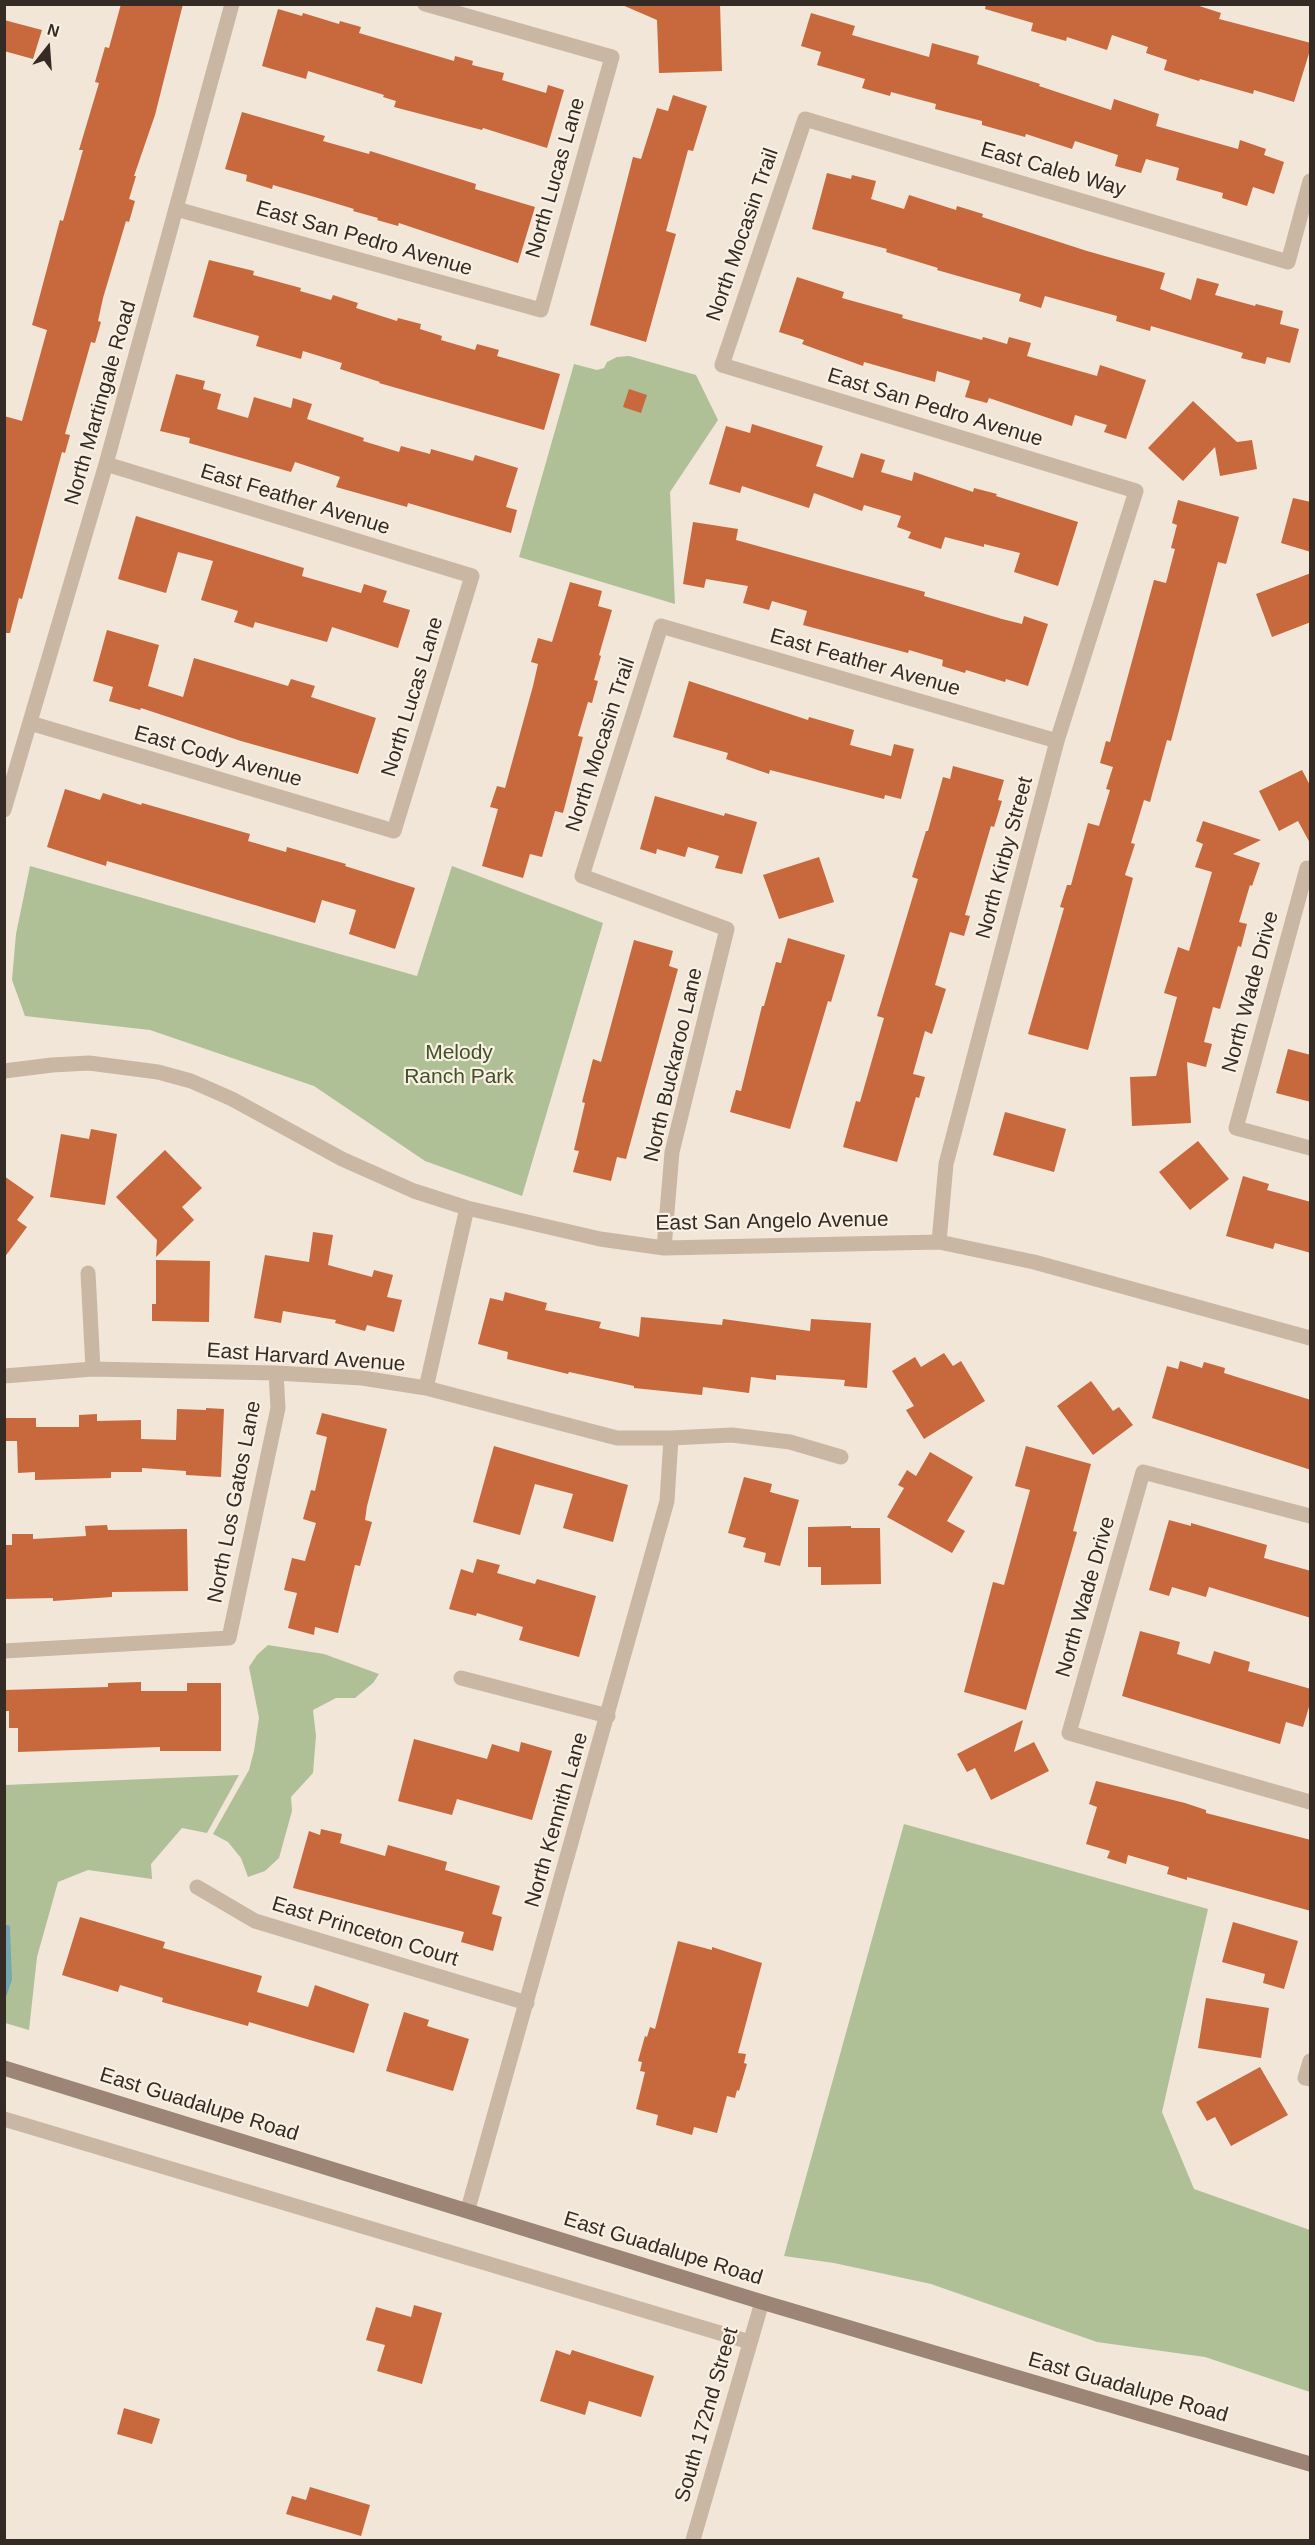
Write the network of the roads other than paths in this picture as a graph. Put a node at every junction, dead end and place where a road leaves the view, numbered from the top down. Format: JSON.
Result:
{"nodes":[{"id":1,"x":232,"y":4,"type":"edge"},
{"id":2,"x":425,"y":4,"type":"edge"},
{"id":3,"x":805,"y":119,"type":"joint"},
{"id":4,"x":1311,"y":181,"type":"edge"},
{"id":5,"x":176,"y":209,"type":"junction"},
{"id":6,"x":540,"y":310,"type":"joint"},
{"id":7,"x":722,"y":365,"type":"joint"},
{"id":8,"x":106,"y":464,"type":"junction"},
{"id":9,"x":1136,"y":491,"type":"joint"},
{"id":10,"x":472,"y":576,"type":"joint"},
{"id":11,"x":661,"y":626,"type":"joint"},
{"id":12,"x":30,"y":723,"type":"junction"},
{"id":13,"x":1057,"y":741,"type":"junction"},
{"id":14,"x":4,"y":810,"type":"edge"},
{"id":15,"x":394,"y":831,"type":"joint"},
{"id":16,"x":1309,"y":869,"type":"edge"},
{"id":17,"x":727,"y":928,"type":"joint"},
{"id":18,"x":4,"y":1071,"type":"edge"},
{"id":19,"x":1311,"y":1148,"type":"edge"},
{"id":20,"x":467,"y":1208,"type":"junction"},
{"id":21,"x":939,"y":1242,"type":"junction"},
{"id":22,"x":664,"y":1248,"type":"junction"},
{"id":23,"x":88,"y":1273,"type":"dead end"},
{"id":24,"x":1311,"y":1338,"type":"edge"},
{"id":25,"x":93,"y":1370,"type":"junction"},
{"id":26,"x":276,"y":1373,"type":"junction"},
{"id":27,"x":4,"y":1376,"type":"edge"},
{"id":28,"x":426,"y":1388,"type":"junction"},
{"id":29,"x":671,"y":1438,"type":"junction"},
{"id":30,"x":841,"y":1456,"type":"dead end"},
{"id":31,"x":1311,"y":1516,"type":"edge"},
{"id":32,"x":4,"y":1651,"type":"edge"},
{"id":33,"x":461,"y":1678,"type":"dead end"},
{"id":34,"x":608,"y":1716,"type":"junction"},
{"id":35,"x":1311,"y":1802,"type":"edge"},
{"id":36,"x":197,"y":1887,"type":"dead end"},
{"id":37,"x":527,"y":2003,"type":"junction"},
{"id":38,"x":1311,"y":2061,"type":"edge"},
{"id":39,"x":4,"y":2068,"type":"edge"},
{"id":40,"x":1308,"y":2079,"type":"edge"},
{"id":41,"x":4,"y":2119,"type":"edge"},
{"id":42,"x":468,"y":2209,"type":"junction"},
{"id":43,"x":762,"y":2302,"type":"junction"},
{"id":44,"x":750,"y":2342,"type":"junction"},
{"id":45,"x":1311,"y":2464,"type":"edge"},
{"id":46,"x":693,"y":2541,"type":"edge"}],
"edges":[{"from":1,"to":5,"type":"street","name":"North Martingale Road"},
{"from":2,"to":6,"type":"street","name":"North Lucas Lane"},
{"from":3,"to":4,"type":"street","name":"East Caleb Way"},
{"from":3,"to":7,"type":"street","name":"North Mocasin Trail"},
{"from":5,"to":6,"type":"street","name":"East San Pedro Avenue"},
{"from":5,"to":8,"type":"street","name":"North Martingale Road"},
{"from":7,"to":9,"type":"street","name":"East San Pedro Avenue"},
{"from":8,"to":10,"type":"street","name":"East Feather Avenue"},
{"from":8,"to":12,"type":"street","name":"North Martingale Road"},
{"from":9,"to":13,"type":"street","name":"North Kirby Street"},
{"from":10,"to":15,"type":"street","name":"North Lucas Lane"},
{"from":11,"to":13,"type":"street","name":"East Feather Avenue"},
{"from":11,"to":17,"type":"street","name":"North Mocasin Trail"},
{"from":12,"to":14,"type":"street","name":"North Martingale Road"},
{"from":12,"to":15,"type":"street","name":"East Cody Avenue"},
{"from":13,"to":21,"type":"street","name":"North Kirby Street"},
{"from":16,"to":19,"type":"street","name":"North Wade Drive"},
{"from":17,"to":22,"type":"street","name":"North Buckaroo Lane"},
{"from":18,"to":20,"type":"street","name":"East San Angelo Avenue"},
{"from":20,"to":22,"type":"street","name":"East San Angelo Avenue"},
{"from":20,"to":28,"type":"street"},
{"from":21,"to":22,"type":"street","name":"East San Angelo Avenue"},
{"from":21,"to":24,"type":"street","name":"East San Angelo Avenue"},
{"from":23,"to":25,"type":"street"},
{"from":25,"to":26,"type":"street","name":"East Harvard Avenue"},
{"from":25,"to":27,"type":"street","name":"East Harvard Avenue"},
{"from":26,"to":28,"type":"street","name":"East Harvard Avenue"},
{"from":26,"to":32,"type":"street","name":"North Los Gatos Lane"},
{"from":28,"to":29,"type":"street","name":"East Harvard Avenue"},
{"from":29,"to":30,"type":"street","name":"East Harvard Avenue"},
{"from":29,"to":34,"type":"street","name":"North Kennith Lane"},
{"from":31,"to":35,"type":"street","name":"North Wade Drive"},
{"from":33,"to":34,"type":"street"},
{"from":34,"to":37,"type":"street","name":"North Kennith Lane"},
{"from":36,"to":37,"type":"street","name":"East Princeton Court"},
{"from":37,"to":42,"type":"street","name":"North Kennith Lane"},
{"from":38,"to":40,"type":"street"},
{"from":39,"to":42,"type":"main road","name":"East Guadalupe Road"},
{"from":41,"to":44,"type":"street"},
{"from":42,"to":43,"type":"main road","name":"East Guadalupe Road"},
{"from":43,"to":44,"type":"street","name":"South 172nd Street"},
{"from":43,"to":45,"type":"main road","name":"East Guadalupe Road"},
{"from":44,"to":46,"type":"street","name":"South 172nd Street"}]}
